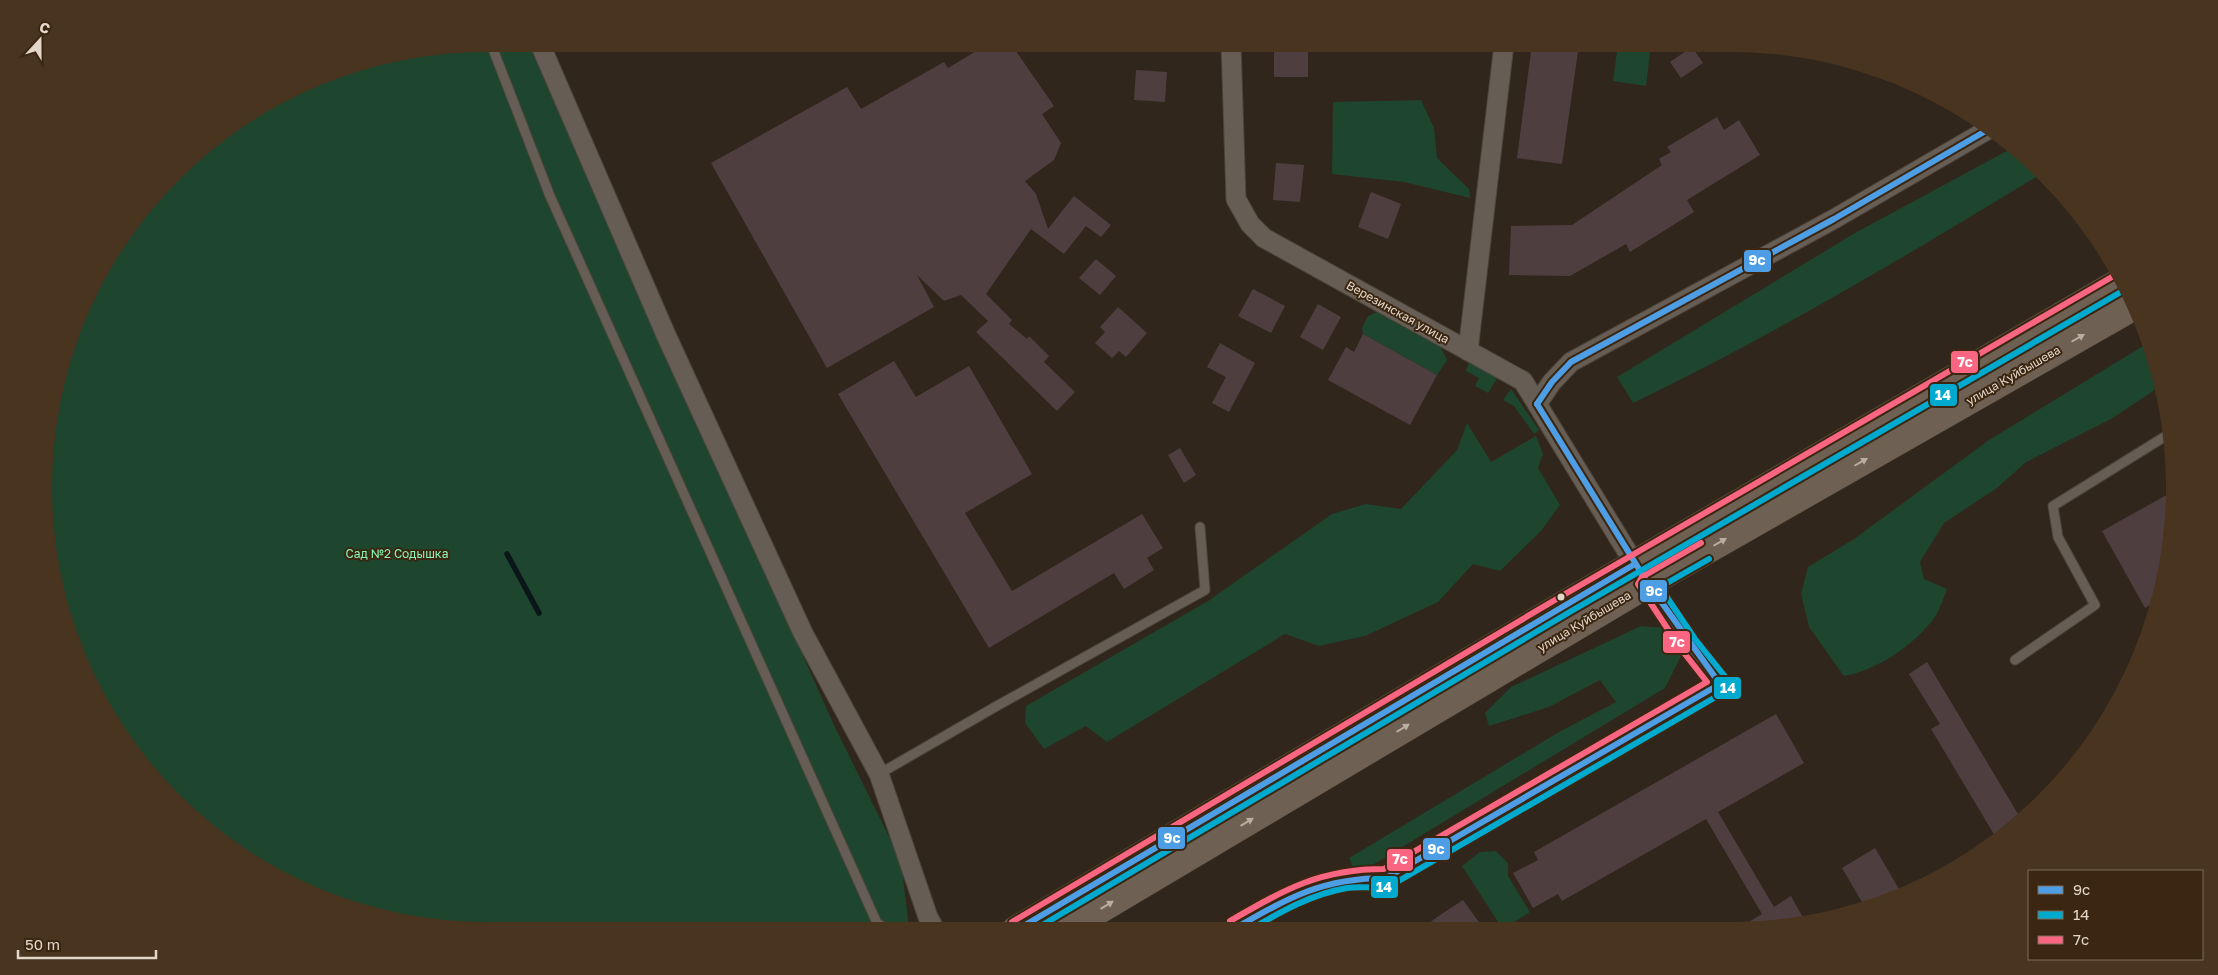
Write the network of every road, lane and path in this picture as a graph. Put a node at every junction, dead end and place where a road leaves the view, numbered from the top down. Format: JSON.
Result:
{"nodes":[{"id":1,"x":494,"y":52,"type":"edge"},
{"id":2,"x":543,"y":52,"type":"edge"},
{"id":3,"x":1231,"y":52,"type":"edge"},
{"id":4,"x":1503,"y":52,"type":"edge"},
{"id":5,"x":1982,"y":133,"type":"edge"},
{"id":6,"x":2115,"y":285,"type":"edge"},
{"id":7,"x":2127,"y":310,"type":"edge"},
{"id":8,"x":1468,"y":351,"type":"junction"},
{"id":9,"x":1537,"y":404,"type":"junction"},
{"id":10,"x":2163,"y":438,"type":"edge"},
{"id":11,"x":1200,"y":528,"type":"dead end"},
{"id":12,"x":1641,"y":574,"type":"junction"},
{"id":13,"x":2015,"y":660,"type":"dead end"},
{"id":14,"x":879,"y":774,"type":"junction"},
{"id":15,"x":878,"y":922,"type":"edge"},
{"id":16,"x":931,"y":922,"type":"edge"},
{"id":17,"x":1030,"y":922,"type":"edge"},
{"id":18,"x":1078,"y":922,"type":"edge"},
{"id":19,"x":1246,"y":922,"type":"edge"}],
"edges":[{"from":1,"to":15,"type":"lane"},
{"from":2,"to":14,"type":"street"},
{"from":3,"to":8,"type":"street","name":"Верезинская улица"},
{"from":4,"to":8,"type":"street"},
{"from":5,"to":9,"type":"street"},
{"from":6,"to":12,"type":"highway","name":"улица Куйбышева"},
{"from":12,"to":7,"type":"highway","name":"улица Куйбышева","one_way":true},
{"from":8,"to":9,"type":"street","name":"Верезинская улица"},
{"from":9,"to":12,"type":"street","name":"Верезинская улица"},
{"from":10,"to":13,"type":"lane"},
{"from":11,"to":14,"type":"lane"},
{"from":12,"to":17,"type":"highway","name":"улица Куйбышева"},
{"from":18,"to":12,"type":"highway","name":"улица Куйбышева","one_way":true},
{"from":12,"to":19,"type":"street","name":"Верезинская улица"},
{"from":14,"to":16,"type":"street"}]}
